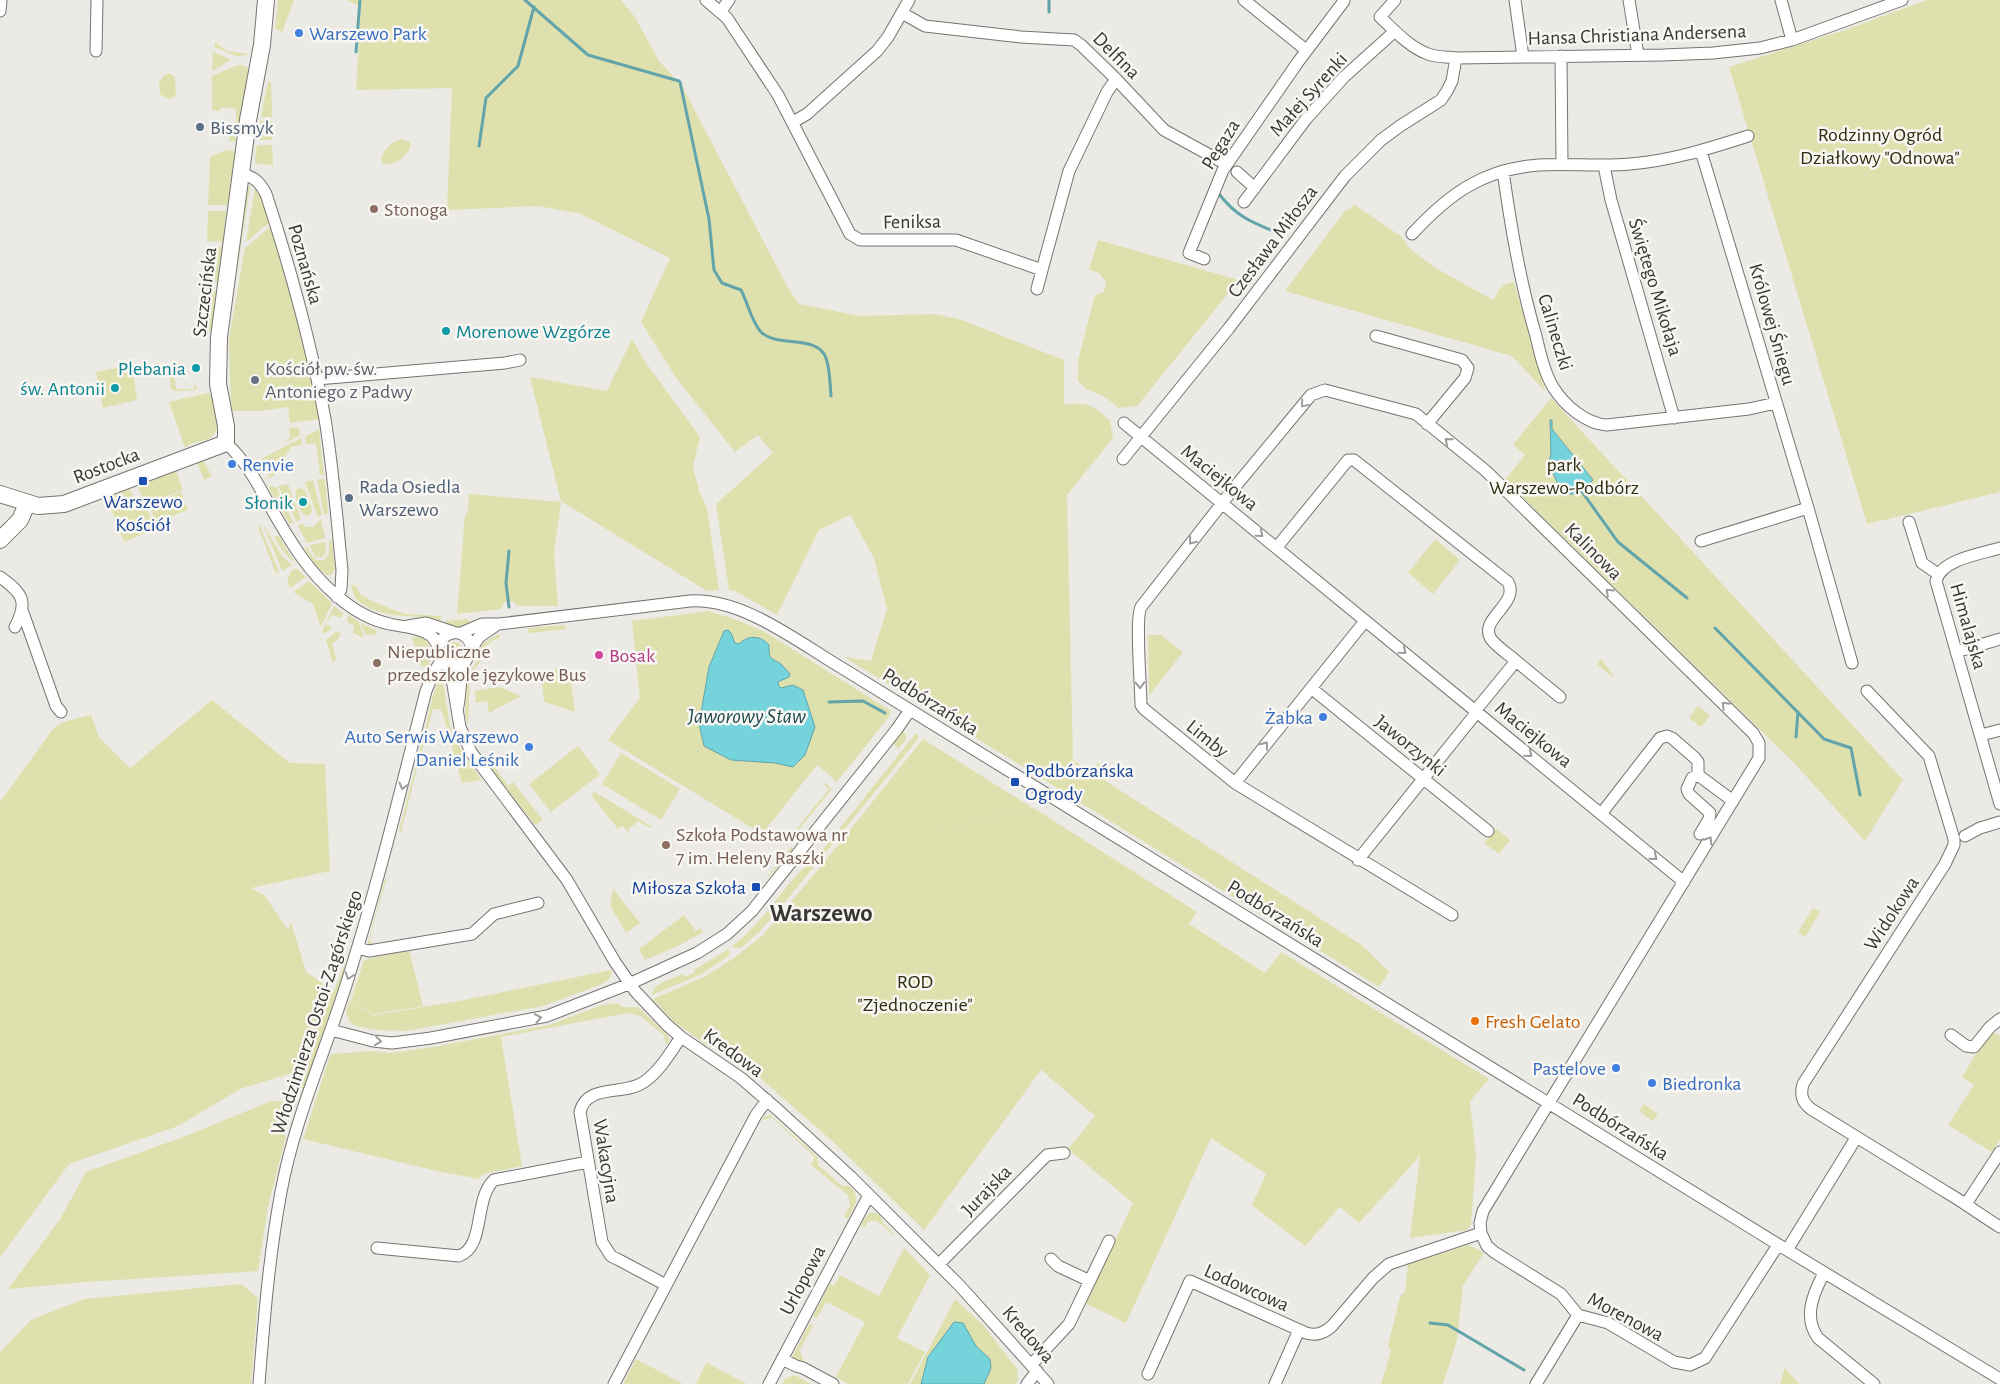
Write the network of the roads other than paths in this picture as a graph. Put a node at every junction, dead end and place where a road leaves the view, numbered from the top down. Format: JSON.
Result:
{"nodes":[{"id":1,"x":2,"y":0,"type":"edge"},
{"id":2,"x":97,"y":0,"type":"edge"},
{"id":3,"x":266,"y":0,"type":"edge"},
{"id":4,"x":706,"y":0,"type":"edge"},
{"id":5,"x":729,"y":0,"type":"edge"},
{"id":6,"x":909,"y":0,"type":"edge"},
{"id":7,"x":1244,"y":0,"type":"edge"},
{"id":8,"x":1395,"y":0,"type":"edge"},
{"id":9,"x":1515,"y":0,"type":"edge"},
{"id":10,"x":1629,"y":0,"type":"edge"},
{"id":11,"x":1781,"y":0,"type":"edge"},
{"id":12,"x":1902,"y":0,"type":"edge"},
{"id":13,"x":1344,"y":1,"type":"edge"},
{"id":14,"x":0,"y":11,"type":"edge"},
{"id":15,"x":721,"y":11,"type":"junction"},
{"id":16,"x":902,"y":13,"type":"junction"},
{"id":17,"x":1395,"y":31,"type":"junction"},
{"id":18,"x":1792,"y":40,"type":"junction"},
{"id":19,"x":1306,"y":50,"type":"junction"},
{"id":20,"x":96,"y":51,"type":"dead end"},
{"id":21,"x":1561,"y":56,"type":"junction"},
{"id":22,"x":1638,"y":56,"type":"junction"},
{"id":23,"x":1523,"y":57,"type":"junction"},
{"id":24,"x":1456,"y":58,"type":"junction"},
{"id":25,"x":1116,"y":79,"type":"junction"},
{"id":26,"x":793,"y":122,"type":"junction"},
{"id":27,"x":1748,"y":136,"type":"dead end"},
{"id":28,"x":1701,"y":151,"type":"junction"},
{"id":29,"x":1226,"y":164,"type":"junction"},
{"id":30,"x":1562,"y":165,"type":"junction"},
{"id":31,"x":1604,"y":166,"type":"junction"},
{"id":32,"x":1503,"y":171,"type":"junction"},
{"id":33,"x":1238,"y":172,"type":"dead end"},
{"id":34,"x":241,"y":173,"type":"junction"},
{"id":35,"x":1255,"y":188,"type":"junction"},
{"id":36,"x":1244,"y":202,"type":"dead end"},
{"id":37,"x":1412,"y":234,"type":"dead end"},
{"id":38,"x":1204,"y":259,"type":"dead end"},
{"id":39,"x":1042,"y":270,"type":"junction"},
{"id":40,"x":1037,"y":289,"type":"dead end"},
{"id":41,"x":1376,"y":336,"type":"dead end"},
{"id":42,"x":520,"y":360,"type":"dead end"},
{"id":43,"x":316,"y":379,"type":"junction"},
{"id":44,"x":1776,"y":403,"type":"junction"},
{"id":45,"x":1674,"y":418,"type":"junction"},
{"id":46,"x":1124,"y":423,"type":"dead end"},
{"id":47,"x":1427,"y":424,"type":"junction"},
{"id":48,"x":1141,"y":436,"type":"junction"},
{"id":49,"x":226,"y":443,"type":"junction"},
{"id":50,"x":1123,"y":459,"type":"dead end"},
{"id":51,"x":14,"y":499,"type":"edge"},
{"id":52,"x":1222,"y":503,"type":"junction"},
{"id":53,"x":1808,"y":508,"type":"junction"},
{"id":54,"x":1910,"y":522,"type":"dead end"},
{"id":55,"x":0,"y":531,"type":"edge"},
{"id":56,"x":0,"y":540,"type":"edge"},
{"id":57,"x":1701,"y":541,"type":"dead end"},
{"id":58,"x":1277,"y":548,"type":"junction"},
{"id":59,"x":2000,"y":548,"type":"edge"},
{"id":60,"x":1938,"y":574,"type":"junction"},
{"id":61,"x":0,"y":577,"type":"edge"},
{"id":62,"x":337,"y":597,"type":"junction"},
{"id":63,"x":22,"y":610,"type":"junction"},
{"id":64,"x":1365,"y":620,"type":"junction"},
{"id":65,"x":498,"y":624,"type":"junction"},
{"id":66,"x":15,"y":627,"type":"dead end"},
{"id":67,"x":406,"y":627,"type":"junction"},
{"id":68,"x":457,"y":633,"type":"junction"},
{"id":69,"x":2000,"y":639,"type":"edge"},
{"id":70,"x":439,"y":645,"type":"junction"},
{"id":71,"x":472,"y":648,"type":"junction"},
{"id":72,"x":1956,"y":652,"type":"junction"},
{"id":73,"x":444,"y":661,"type":"junction"},
{"id":74,"x":1516,"y":661,"type":"junction"},
{"id":75,"x":465,"y":662,"type":"junction"},
{"id":76,"x":1852,"y":663,"type":"dead end"},
{"id":77,"x":1311,"y":688,"type":"junction"},
{"id":78,"x":1867,"y":691,"type":"dead end"},
{"id":79,"x":1560,"y":697,"type":"dead end"},
{"id":80,"x":457,"y":708,"type":"junction"},
{"id":81,"x":910,"y":710,"type":"junction"},
{"id":82,"x":1476,"y":711,"type":"junction"},
{"id":83,"x":61,"y":712,"type":"dead end"},
{"id":84,"x":2000,"y":730,"type":"edge"},
{"id":85,"x":1981,"y":736,"type":"junction"},
{"id":86,"x":1698,"y":775,"type":"junction"},
{"id":87,"x":1423,"y":779,"type":"junction"},
{"id":88,"x":1235,"y":783,"type":"junction"},
{"id":89,"x":1733,"y":801,"type":"junction"},
{"id":90,"x":2000,"y":804,"type":"edge"},
{"id":91,"x":1601,"y":814,"type":"junction"},
{"id":92,"x":2000,"y":822,"type":"edge"},
{"id":93,"x":1488,"y":831,"type":"dead end"},
{"id":94,"x":1700,"y":834,"type":"dead end"},
{"id":95,"x":1965,"y":836,"type":"dead end"},
{"id":96,"x":1358,"y":860,"type":"junction"},
{"id":97,"x":1684,"y":882,"type":"junction"},
{"id":98,"x":538,"y":903,"type":"dead end"},
{"id":99,"x":1452,"y":915,"type":"dead end"},
{"id":100,"x":358,"y":948,"type":"junction"},
{"id":101,"x":629,"y":984,"type":"junction"},
{"id":102,"x":2000,"y":1018,"type":"edge"},
{"id":103,"x":331,"y":1030,"type":"junction"},
{"id":104,"x":1951,"y":1035,"type":"dead end"},
{"id":105,"x":681,"y":1037,"type":"junction"},
{"id":106,"x":767,"y":1100,"type":"junction"},
{"id":107,"x":1549,"y":1103,"type":"junction"},
{"id":108,"x":1856,"y":1138,"type":"junction"},
{"id":109,"x":2000,"y":1152,"type":"edge"},
{"id":110,"x":1064,"y":1154,"type":"dead end"},
{"id":111,"x":588,"y":1162,"type":"junction"},
{"id":112,"x":869,"y":1194,"type":"junction"},
{"id":113,"x":1966,"y":1204,"type":"junction"},
{"id":114,"x":2000,"y":1227,"type":"edge"},
{"id":115,"x":1481,"y":1233,"type":"junction"},
{"id":116,"x":1109,"y":1241,"type":"dead end"},
{"id":117,"x":377,"y":1248,"type":"dead end"},
{"id":118,"x":1783,"y":1248,"type":"junction"},
{"id":119,"x":1051,"y":1260,"type":"dead end"},
{"id":120,"x":939,"y":1264,"type":"junction"},
{"id":121,"x":1824,"y":1273,"type":"junction"},
{"id":122,"x":1090,"y":1281,"type":"junction"},
{"id":123,"x":666,"y":1285,"type":"junction"},
{"id":124,"x":1578,"y":1315,"type":"junction"},
{"id":125,"x":1299,"y":1330,"type":"junction"},
{"id":126,"x":782,"y":1359,"type":"junction"},
{"id":127,"x":1034,"y":1368,"type":"junction"},
{"id":128,"x":1148,"y":1374,"type":"dead end"},
{"id":129,"x":2000,"y":1380,"type":"edge"},
{"id":130,"x":259,"y":1384,"type":"edge"},
{"id":131,"x":614,"y":1384,"type":"edge"},
{"id":132,"x":769,"y":1384,"type":"edge"},
{"id":133,"x":833,"y":1384,"type":"edge"},
{"id":134,"x":1027,"y":1384,"type":"edge"},
{"id":135,"x":1048,"y":1384,"type":"edge"},
{"id":136,"x":1275,"y":1384,"type":"edge"},
{"id":137,"x":1536,"y":1384,"type":"edge"},
{"id":138,"x":1874,"y":1384,"type":"edge"}],
"edges":[{"from":1,"to":14,"type":"street"},
{"from":2,"to":20,"type":"street"},
{"from":3,"to":34,"type":"street","name":"Szczecińska"},
{"from":4,"to":15,"type":"street","name":"Feniksa"},
{"from":5,"to":15,"type":"street"},
{"from":6,"to":16,"type":"street"},
{"from":7,"to":19,"type":"street"},
{"from":8,"to":17,"type":"street","name":"Hansa Christiana Andersena"},
{"from":9,"to":23,"type":"street"},
{"from":10,"to":22,"type":"street"},
{"from":11,"to":18,"type":"street"},
{"from":12,"to":18,"type":"street","name":"Hansa Christiana Andersena"},
{"from":13,"to":19,"type":"street","name":"Pegaza"},
{"from":15,"to":26,"type":"street","name":"Feniksa"},
{"from":16,"to":25,"type":"street","name":"Delfina"},
{"from":16,"to":26,"type":"street"},
{"from":17,"to":24,"type":"street","name":"Hansa Christiana Andersena"},
{"from":17,"to":35,"type":"street","name":"Małej Syrenki"},
{"from":18,"to":22,"type":"street","name":"Hansa Christiana Andersena"},
{"from":19,"to":29,"type":"street","name":"Pegaza"},
{"from":21,"to":22,"type":"street","name":"Hansa Christiana Andersena"},
{"from":21,"to":23,"type":"street","name":"Hansa Christiana Andersena"},
{"from":21,"to":30,"type":"street"},
{"from":23,"to":24,"type":"street","name":"Hansa Christiana Andersena"},
{"from":24,"to":48,"type":"street","name":"Czesława Miłosza"},
{"from":25,"to":29,"type":"street","name":"Delfina"},
{"from":25,"to":39,"type":"street"},
{"from":26,"to":39,"type":"street","name":"Feniksa"},
{"from":27,"to":28,"type":"street"},
{"from":28,"to":31,"type":"street"},
{"from":28,"to":44,"type":"street","name":"Królowej Śniegu"},
{"from":29,"to":38,"type":"street","name":"Pegaza"},
{"from":30,"to":31,"type":"street"},
{"from":30,"to":32,"type":"street"},
{"from":31,"to":45,"type":"street","name":"Świętego Mikołaja"},
{"from":32,"to":37,"type":"street"},
{"from":32,"to":45,"type":"street","name":"Calineczki"},
{"from":33,"to":35,"type":"street"},
{"from":34,"to":43,"type":"street","name":"Poznańska"},
{"from":34,"to":49,"type":"street","name":"Szczecińska"},
{"from":35,"to":36,"type":"street","name":"Małej Syrenki"},
{"from":39,"to":40,"type":"street"},
{"from":41,"to":47,"type":"street"},
{"from":42,"to":43,"type":"street"},
{"from":43,"to":62,"type":"street","name":"Poznańska"},
{"from":44,"to":45,"type":"street","name":"Calineczki"},
{"from":44,"to":53,"type":"street","name":"Królowej Śniegu"},
{"from":46,"to":48,"type":"street","name":"Maciejkowa"},
{"from":47,"to":52,"type":"street","name":"Kalinowa","one_way":true},
{"from":89,"to":47,"type":"street","name":"Kalinowa","one_way":true},
{"from":48,"to":50,"type":"street","name":"Czesława Miłosza"},
{"from":48,"to":52,"type":"street","name":"Maciejkowa"},
{"from":49,"to":51,"type":"street","name":"Rostocka"},
{"from":49,"to":62,"type":"street"},
{"from":51,"to":55,"type":"street"},
{"from":51,"to":56,"type":"street"},
{"from":52,"to":58,"type":"street","name":"Maciejkowa","one_way":true},
{"from":52,"to":88,"type":"street","name":"Limby","one_way":true},
{"from":53,"to":57,"type":"street"},
{"from":53,"to":76,"type":"street","name":"Królowej Śniegu"},
{"from":54,"to":60,"type":"street","name":"Himalajska"},
{"from":58,"to":64,"type":"street","name":"Maciejkowa"},
{"from":58,"to":74,"type":"street"},
{"from":59,"to":60,"type":"street","name":"Himalajska"},
{"from":60,"to":72,"type":"street","name":"Himalajska"},
{"from":61,"to":63,"type":"street"},
{"from":62,"to":67,"type":"street"},
{"from":63,"to":66,"type":"street"},
{"from":63,"to":83,"type":"street"},
{"from":64,"to":77,"type":"street"},
{"from":64,"to":82,"type":"street","name":"Maciejkowa","one_way":true},
{"from":65,"to":68,"type":"street","name":"Podbórzańska"},
{"from":65,"to":71,"type":"street"},
{"from":65,"to":81,"type":"street","name":"Podbórzańska"},
{"from":67,"to":68,"type":"street"},
{"from":67,"to":70,"type":"street"},
{"from":68,"to":70,"type":"street"},
{"from":68,"to":71,"type":"street"},
{"from":69,"to":72,"type":"street"},
{"from":70,"to":73,"type":"street"},
{"from":71,"to":75,"type":"street"},
{"from":72,"to":85,"type":"street","name":"Himalajska"},
{"from":73,"to":75,"type":"street"},
{"from":73,"to":80,"type":"street","name":"Kredowa"},
{"from":73,"to":100,"type":"street","name":"Włodzimierza Ostoi-Zagórskiego","one_way":true},
{"from":74,"to":79,"type":"street"},
{"from":74,"to":82,"type":"street"},
{"from":75,"to":80,"type":"street","name":"Kredowa"},
{"from":77,"to":87,"type":"street","name":"Jaworzynki"},
{"from":88,"to":77,"type":"street","one_way":true},
{"from":78,"to":108,"type":"street","name":"Widokowa"},
{"from":80,"to":101,"type":"street","name":"Kredowa"},
{"from":81,"to":101,"type":"street"},
{"from":81,"to":107,"type":"street","name":"Podbórzańska"},
{"from":82,"to":87,"type":"street"},
{"from":82,"to":91,"type":"street","name":"Maciejkowa","one_way":true},
{"from":84,"to":85,"type":"street"},
{"from":85,"to":90,"type":"street","name":"Himalajska"},
{"from":86,"to":89,"type":"street"},
{"from":86,"to":91,"type":"street"},
{"from":86,"to":94,"type":"street"},
{"from":87,"to":93,"type":"street","name":"Jaworzynki"},
{"from":87,"to":96,"type":"street"},
{"from":88,"to":96,"type":"street","name":"Limby"},
{"from":97,"to":89,"type":"street","name":"Kalinowa","one_way":true},
{"from":91,"to":97,"type":"street","name":"Maciejkowa","one_way":true},
{"from":92,"to":95,"type":"street"},
{"from":96,"to":99,"type":"street","name":"Limby"},
{"from":97,"to":107,"type":"street"},
{"from":98,"to":100,"type":"street"},
{"from":100,"to":103,"type":"street","name":"Włodzimierza Ostoi-Zagórskiego","one_way":true},
{"from":103,"to":101,"type":"street","one_way":true},
{"from":101,"to":105,"type":"street","name":"Kredowa"},
{"from":102,"to":104,"type":"street"},
{"from":103,"to":130,"type":"street","name":"Włodzimierza Ostoi-Zagórskiego"},
{"from":105,"to":106,"type":"street","name":"Kredowa"},
{"from":105,"to":111,"type":"street","name":"Wakacyjna"},
{"from":106,"to":112,"type":"street","name":"Kredowa"},
{"from":106,"to":123,"type":"street"},
{"from":107,"to":115,"type":"street"},
{"from":107,"to":118,"type":"street","name":"Podbórzańska"},
{"from":108,"to":113,"type":"street","name":"Widokowa"},
{"from":108,"to":118,"type":"street"},
{"from":109,"to":113,"type":"street"},
{"from":110,"to":120,"type":"street","name":"Jurajska"},
{"from":111,"to":117,"type":"street"},
{"from":111,"to":123,"type":"street","name":"Wakacyjna"},
{"from":112,"to":120,"type":"street","name":"Kredowa"},
{"from":112,"to":126,"type":"street","name":"Urlopowa"},
{"from":113,"to":114,"type":"street","name":"Widokowa"},
{"from":115,"to":124,"type":"street","name":"Morenowa"},
{"from":115,"to":125,"type":"street","name":"Lodowcowa"},
{"from":116,"to":122,"type":"street"},
{"from":118,"to":121,"type":"street","name":"Podbórzańska"},
{"from":118,"to":124,"type":"street","name":"Morenowa"},
{"from":119,"to":122,"type":"street"},
{"from":120,"to":127,"type":"street","name":"Kredowa"},
{"from":121,"to":129,"type":"street","name":"Podbórzańska"},
{"from":121,"to":138,"type":"street"},
{"from":122,"to":127,"type":"street"},
{"from":123,"to":131,"type":"street"},
{"from":124,"to":137,"type":"street"},
{"from":125,"to":128,"type":"street","name":"Lodowcowa"},
{"from":125,"to":136,"type":"street","name":"Lodowcowa"},
{"from":126,"to":132,"type":"street","name":"Urlopowa"},
{"from":126,"to":133,"type":"street"},
{"from":127,"to":134,"type":"street"},
{"from":127,"to":135,"type":"street","name":"Kredowa"}]}
